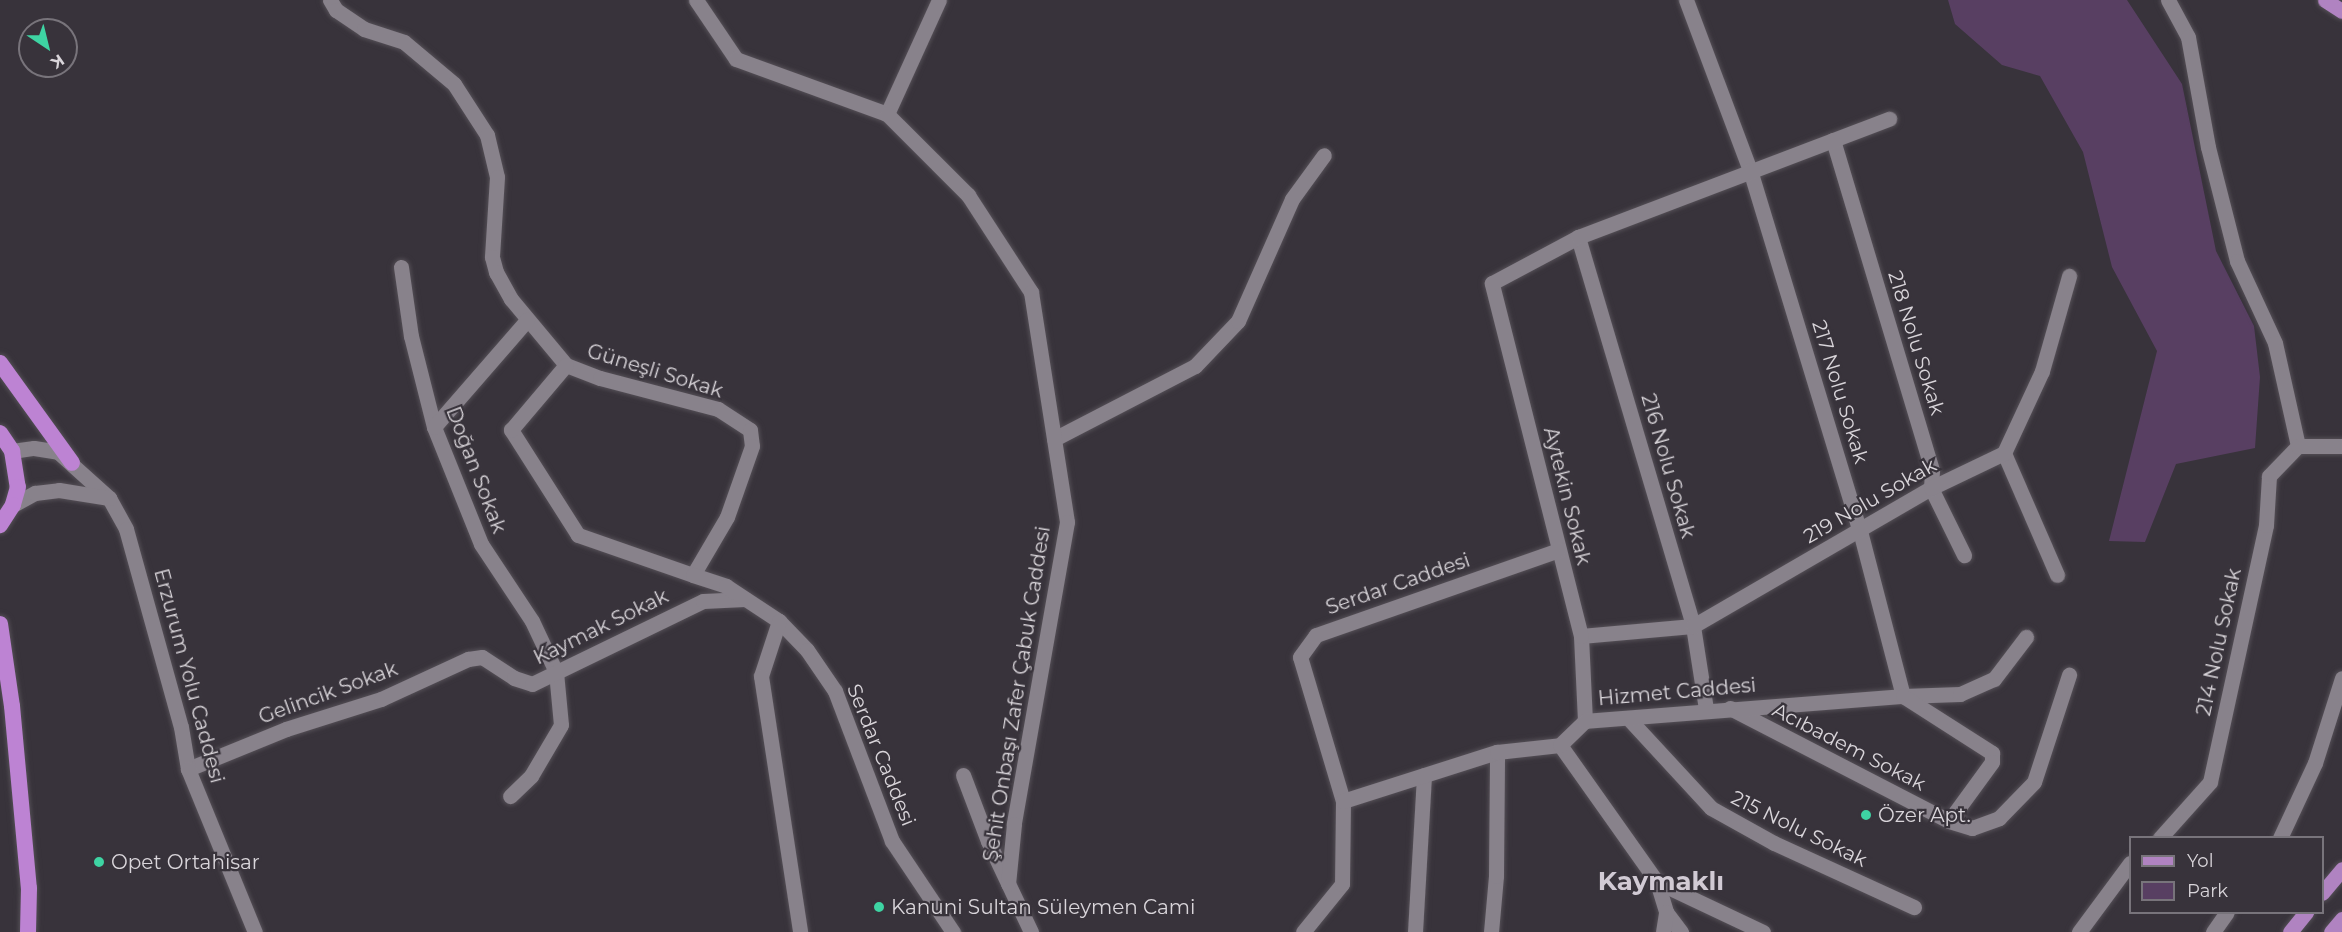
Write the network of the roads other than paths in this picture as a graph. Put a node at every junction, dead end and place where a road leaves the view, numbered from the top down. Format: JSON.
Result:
{"nodes":[{"id":1,"x":330,"y":0,"type":"edge"},
{"id":2,"x":696,"y":0,"type":"edge"},
{"id":3,"x":939,"y":0,"type":"edge"},
{"id":4,"x":1686,"y":0,"type":"edge"},
{"id":5,"x":2168,"y":0,"type":"edge"},
{"id":6,"x":2325,"y":0,"type":"edge"},
{"id":7,"x":2342,"y":11,"type":"edge"},
{"id":8,"x":887,"y":114,"type":"junction"},
{"id":9,"x":1889,"y":119,"type":"dead end"},
{"id":10,"x":1833,"y":140,"type":"junction"},
{"id":11,"x":1324,"y":155,"type":"dead end"},
{"id":12,"x":1750,"y":170,"type":"junction"},
{"id":13,"x":1578,"y":237,"type":"junction"},
{"id":14,"x":401,"y":267,"type":"dead end"},
{"id":15,"x":2069,"y":276,"type":"dead end"},
{"id":16,"x":527,"y":320,"type":"junction"},
{"id":17,"x":0,"y":363,"type":"edge"},
{"id":18,"x":566,"y":365,"type":"junction"},
{"id":19,"x":434,"y":427,"type":"junction"},
{"id":20,"x":0,"y":433,"type":"edge"},
{"id":21,"x":1054,"y":440,"type":"junction"},
{"id":22,"x":2298,"y":446,"type":"junction"},
{"id":23,"x":2342,"y":446,"type":"edge"},
{"id":24,"x":12,"y":451,"type":"junction"},
{"id":25,"x":2004,"y":453,"type":"junction"},
{"id":26,"x":72,"y":464,"type":"junction"},
{"id":27,"x":1931,"y":488,"type":"junction"},
{"id":28,"x":109,"y":498,"type":"junction"},
{"id":29,"x":13,"y":505,"type":"junction"},
{"id":30,"x":0,"y":525,"type":"edge"},
{"id":31,"x":1860,"y":531,"type":"junction"},
{"id":32,"x":1559,"y":550,"type":"junction"},
{"id":33,"x":1964,"y":555,"type":"dead end"},
{"id":34,"x":693,"y":575,"type":"junction"},
{"id":35,"x":2057,"y":575,"type":"dead end"},
{"id":36,"x":745,"y":599,"type":"junction"},
{"id":37,"x":779,"y":621,"type":"junction"},
{"id":38,"x":0,"y":624,"type":"edge"},
{"id":39,"x":1693,"y":626,"type":"junction"},
{"id":40,"x":1581,"y":636,"type":"junction"},
{"id":41,"x":2026,"y":637,"type":"dead end"},
{"id":42,"x":482,"y":657,"type":"joint"},
{"id":43,"x":556,"y":672,"type":"junction"},
{"id":44,"x":2069,"y":675,"type":"dead end"},
{"id":45,"x":2342,"y":678,"type":"edge"},
{"id":46,"x":1903,"y":696,"type":"junction"},
{"id":47,"x":1730,"y":708,"type":"junction"},
{"id":48,"x":1706,"y":710,"type":"junction"},
{"id":49,"x":1628,"y":718,"type":"junction"},
{"id":50,"x":1585,"y":721,"type":"junction"},
{"id":51,"x":1560,"y":745,"type":"junction"},
{"id":52,"x":1497,"y":752,"type":"junction"},
{"id":53,"x":188,"y":769,"type":"junction"},
{"id":54,"x":963,"y":775,"type":"dead end"},
{"id":55,"x":1424,"y":775,"type":"junction"},
{"id":56,"x":510,"y":796,"type":"dead end"},
{"id":57,"x":1343,"y":801,"type":"junction"},
{"id":58,"x":1949,"y":821,"type":"junction"},
{"id":59,"x":2161,"y":836,"type":"edge"},
{"id":60,"x":2280,"y":836,"type":"edge"},
{"id":61,"x":2129,"y":864,"type":"edge"},
{"id":62,"x":2342,"y":869,"type":"edge"},
{"id":63,"x":1657,"y":882,"type":"junction"},
{"id":64,"x":1008,"y":884,"type":"junction"},
{"id":65,"x":2324,"y":891,"type":"edge"},
{"id":66,"x":1914,"y":907,"type":"dead end"},
{"id":67,"x":1666,"y":912,"type":"junction"},
{"id":68,"x":2226,"y":914,"type":"edge"},
{"id":69,"x":2304,"y":914,"type":"edge"},
{"id":70,"x":2342,"y":919,"type":"edge"},
{"id":71,"x":28,"y":932,"type":"edge"},
{"id":72,"x":255,"y":932,"type":"edge"},
{"id":73,"x":800,"y":932,"type":"edge"},
{"id":74,"x":953,"y":932,"type":"edge"},
{"id":75,"x":1031,"y":932,"type":"edge"},
{"id":76,"x":1303,"y":932,"type":"edge"},
{"id":77,"x":1415,"y":932,"type":"edge"},
{"id":78,"x":1491,"y":932,"type":"edge"},
{"id":79,"x":1663,"y":932,"type":"edge"},
{"id":80,"x":1681,"y":932,"type":"edge"},
{"id":81,"x":1762,"y":932,"type":"edge"},
{"id":82,"x":2079,"y":932,"type":"edge"},
{"id":83,"x":2213,"y":932,"type":"edge"},
{"id":84,"x":2290,"y":932,"type":"edge"},
{"id":85,"x":2331,"y":932,"type":"edge"}],
"edges":[{"from":1,"to":16,"type":"street","name":"Güneşli Sokak"},
{"from":2,"to":8,"type":"street","name":"Şehit Onbaşı Zafer Çabuk Caddesi"},
{"from":3,"to":8,"type":"street"},
{"from":4,"to":12,"type":"street","name":"217 Nolu Sokak"},
{"from":5,"to":22,"type":"street"},
{"from":6,"to":7,"type":"main road"},
{"from":8,"to":21,"type":"street","name":"Şehit Onbaşı Zafer Çabuk Caddesi"},
{"from":9,"to":10,"type":"street"},
{"from":10,"to":12,"type":"street"},
{"from":10,"to":27,"type":"street","name":"218 Nolu Sokak"},
{"from":11,"to":21,"type":"street"},
{"from":12,"to":13,"type":"street"},
{"from":12,"to":31,"type":"street","name":"217 Nolu Sokak"},
{"from":13,"to":32,"type":"street","name":"Aytekin Sokak"},
{"from":13,"to":39,"type":"street","name":"216 Nolu Sokak"},
{"from":14,"to":19,"type":"street","name":"Doğan Sokak"},
{"from":15,"to":25,"type":"street"},
{"from":16,"to":18,"type":"street","name":"Güneşli Sokak"},
{"from":16,"to":19,"type":"street"},
{"from":17,"to":26,"type":"highway"},
{"from":18,"to":34,"type":"street","name":"Serdar Caddesi"},
{"from":18,"to":34,"type":"street","name":"Güneşli Sokak"},
{"from":19,"to":43,"type":"street","name":"Doğan Sokak"},
{"from":20,"to":24,"type":"highway"},
{"from":21,"to":64,"type":"street","name":"Şehit Onbaşı Zafer Çabuk Caddesi"},
{"from":22,"to":23,"type":"street"},
{"from":22,"to":59,"type":"street","name":"214 Nolu Sokak"},
{"from":24,"to":26,"type":"street","name":"Erzurum Yolu Caddesi"},
{"from":24,"to":29,"type":"highway"},
{"from":25,"to":27,"type":"street","name":"219 Nolu Sokak"},
{"from":25,"to":35,"type":"street"},
{"from":26,"to":28,"type":"street","name":"Erzurum Yolu Caddesi"},
{"from":27,"to":31,"type":"street","name":"219 Nolu Sokak"},
{"from":27,"to":33,"type":"street","name":"218 Nolu Sokak"},
{"from":28,"to":29,"type":"street"},
{"from":28,"to":53,"type":"street","name":"Erzurum Yolu Caddesi"},
{"from":29,"to":30,"type":"highway"},
{"from":31,"to":39,"type":"street","name":"219 Nolu Sokak"},
{"from":31,"to":46,"type":"street","name":"217 Nolu Sokak"},
{"from":32,"to":40,"type":"street","name":"Aytekin Sokak"},
{"from":32,"to":57,"type":"street","name":"Serdar Caddesi"},
{"from":34,"to":36,"type":"street","name":"Serdar Caddesi"},
{"from":36,"to":37,"type":"street","name":"Serdar Caddesi"},
{"from":36,"to":43,"type":"street","name":"Kaymak Sokak"},
{"from":37,"to":73,"type":"street"},
{"from":37,"to":74,"type":"street","name":"Serdar Caddesi"},
{"from":38,"to":71,"type":"highway"},
{"from":39,"to":40,"type":"street","name":"219 Nolu Sokak"},
{"from":39,"to":48,"type":"street","name":"216 Nolu Sokak"},
{"from":40,"to":50,"type":"street","name":"Aytekin Sokak"},
{"from":41,"to":46,"type":"street","name":"Hizmet Caddesi"},
{"from":42,"to":43,"type":"street","name":"Kaymak Sokak"},
{"from":42,"to":53,"type":"street","name":"Gelincik Sokak"},
{"from":43,"to":56,"type":"street","name":"Doğan Sokak"},
{"from":44,"to":58,"type":"street","name":"Acıbadem Sokak"},
{"from":45,"to":60,"type":"street"},
{"from":46,"to":47,"type":"street","name":"Hizmet Caddesi"},
{"from":46,"to":58,"type":"street"},
{"from":47,"to":48,"type":"street","name":"Hizmet Caddesi"},
{"from":47,"to":58,"type":"street","name":"Acıbadem Sokak"},
{"from":48,"to":49,"type":"street","name":"Hizmet Caddesi"},
{"from":49,"to":50,"type":"street","name":"Hizmet Caddesi"},
{"from":49,"to":66,"type":"street","name":"215 Nolu Sokak"},
{"from":50,"to":51,"type":"street","name":"Hizmet Caddesi"},
{"from":51,"to":52,"type":"street"},
{"from":51,"to":63,"type":"street"},
{"from":52,"to":55,"type":"street"},
{"from":52,"to":78,"type":"street"},
{"from":53,"to":72,"type":"street","name":"Erzurum Yolu Caddesi"},
{"from":54,"to":64,"type":"street"},
{"from":55,"to":57,"type":"street"},
{"from":55,"to":77,"type":"street"},
{"from":57,"to":76,"type":"street","name":"Serdar Caddesi"},
{"from":61,"to":82,"type":"street"},
{"from":62,"to":65,"type":"main road"},
{"from":63,"to":67,"type":"street"},
{"from":63,"to":81,"type":"street"},
{"from":64,"to":75,"type":"street"},
{"from":67,"to":79,"type":"street"},
{"from":67,"to":80,"type":"street"},
{"from":68,"to":83,"type":"street"},
{"from":69,"to":84,"type":"main road"},
{"from":70,"to":85,"type":"main road"}]}
